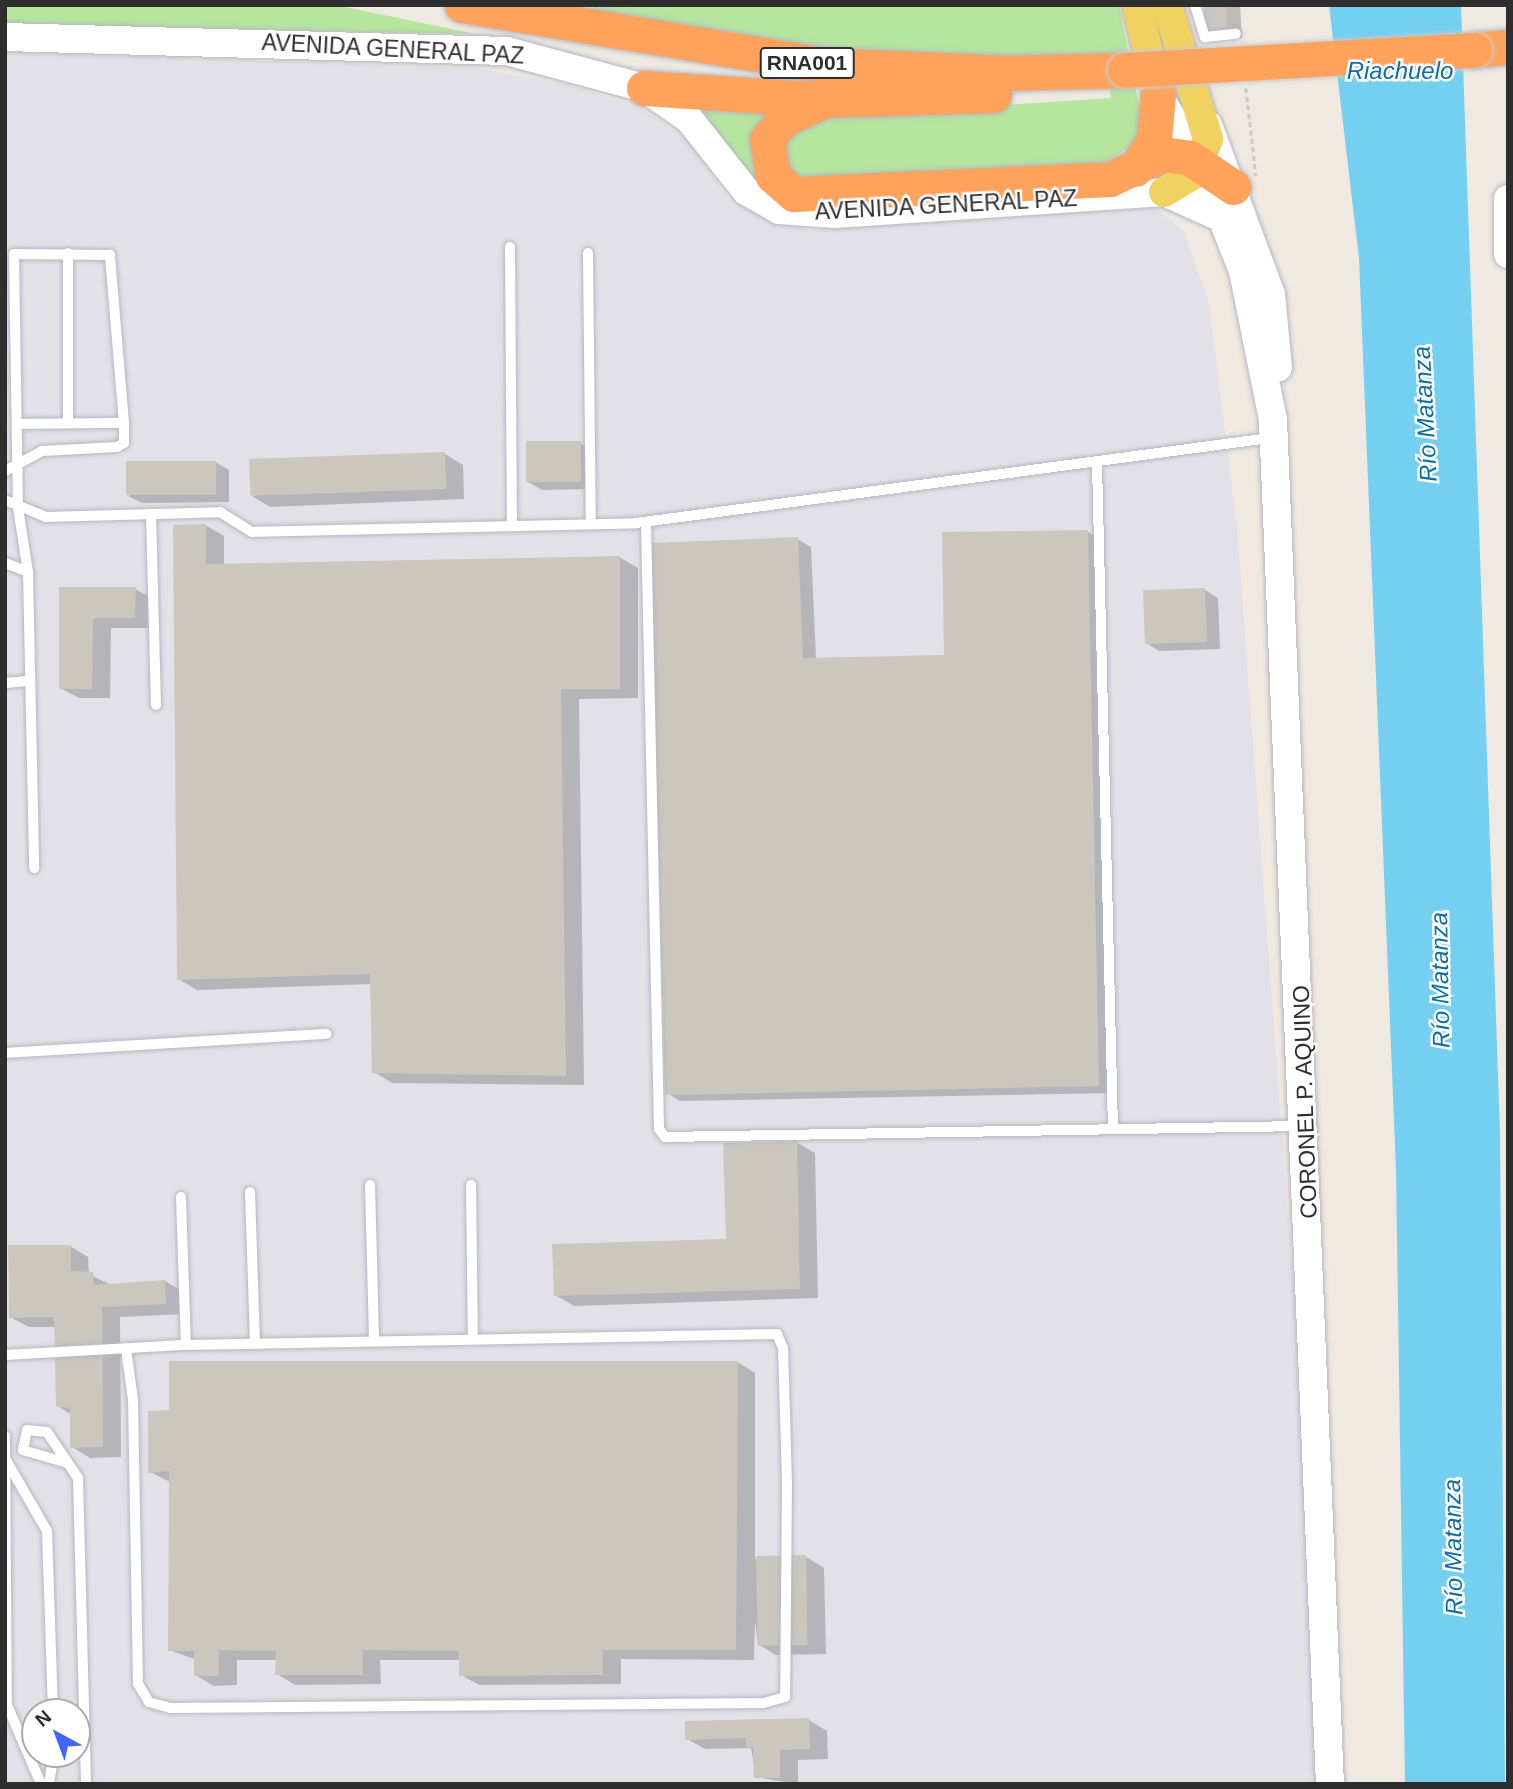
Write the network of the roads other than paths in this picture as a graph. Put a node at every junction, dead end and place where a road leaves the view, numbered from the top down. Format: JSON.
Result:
{"nodes":[{"id":1,"x":462,"y":5,"type":"edge"},
{"id":2,"x":1137,"y":5,"type":"edge"},
{"id":3,"x":1167,"y":5,"type":"edge"},
{"id":4,"x":1195,"y":5,"type":"edge"},
{"id":5,"x":1236,"y":34,"type":"dead end"},
{"id":6,"x":5,"y":37,"type":"edge"},
{"id":7,"x":1508,"y":47,"type":"edge"},
{"id":8,"x":1116,"y":71,"type":"junction"},
{"id":9,"x":644,"y":88,"type":"junction"},
{"id":10,"x":1158,"y":95,"type":"junction"},
{"id":11,"x":825,"y":100,"type":"junction"},
{"id":12,"x":1208,"y":125,"type":"junction"},
{"id":13,"x":1202,"y":165,"type":"junction"},
{"id":14,"x":1135,"y":169,"type":"junction"},
{"id":15,"x":1164,"y":192,"type":"junction"},
{"id":16,"x":1238,"y":196,"type":"junction"},
{"id":17,"x":1507,"y":204,"type":"edge"},
{"id":18,"x":510,"y":247,"type":"dead end"},
{"id":19,"x":68,"y":253,"type":"junction"},
{"id":20,"x":588,"y":253,"type":"dead end"},
{"id":21,"x":1508,"y":254,"type":"edge"},
{"id":22,"x":10,"y":255,"type":"edge"},
{"id":23,"x":18,"y":384,"type":"junction"},
{"id":24,"x":5,"y":385,"type":"edge"},
{"id":25,"x":68,"y":422,"type":"junction"},
{"id":26,"x":124,"y":423,"type":"junction"},
{"id":27,"x":20,"y":424,"type":"junction"},
{"id":28,"x":1273,"y":429,"type":"junction"},
{"id":29,"x":1097,"y":462,"type":"junction"},
{"id":30,"x":19,"y":463,"type":"junction"},
{"id":31,"x":5,"y":471,"type":"edge"},
{"id":32,"x":5,"y":500,"type":"edge"},
{"id":33,"x":18,"y":508,"type":"junction"},
{"id":34,"x":151,"y":514,"type":"junction"},
{"id":35,"x":646,"y":522,"type":"junction"},
{"id":36,"x":591,"y":524,"type":"junction"},
{"id":37,"x":512,"y":526,"type":"junction"},
{"id":38,"x":5,"y":563,"type":"edge"},
{"id":39,"x":27,"y":572,"type":"junction"},
{"id":40,"x":28,"y":681,"type":"junction"},
{"id":41,"x":5,"y":683,"type":"edge"},
{"id":42,"x":156,"y":705,"type":"dead end"},
{"id":43,"x":34,"y":868,"type":"dead end"},
{"id":44,"x":326,"y":1034,"type":"dead end"},
{"id":45,"x":5,"y":1053,"type":"edge"},
{"id":46,"x":1306,"y":1126,"type":"junction"},
{"id":47,"x":1113,"y":1129,"type":"junction"},
{"id":48,"x":370,"y":1185,"type":"dead end"},
{"id":49,"x":471,"y":1185,"type":"dead end"},
{"id":50,"x":250,"y":1192,"type":"dead end"},
{"id":51,"x":181,"y":1197,"type":"dead end"},
{"id":52,"x":474,"y":1338,"type":"junction"},
{"id":53,"x":374,"y":1341,"type":"junction"},
{"id":54,"x":255,"y":1344,"type":"junction"},
{"id":55,"x":186,"y":1345,"type":"junction"},
{"id":56,"x":125,"y":1348,"type":"junction"},
{"id":57,"x":5,"y":1355,"type":"edge"},
{"id":58,"x":5,"y":1436,"type":"edge"},
{"id":59,"x":6,"y":1460,"type":"edge"},
{"id":60,"x":64,"y":1462,"type":"junction"},
{"id":61,"x":53,"y":1698,"type":"edge"},
{"id":62,"x":41,"y":1784,"type":"edge"},
{"id":63,"x":86,"y":1784,"type":"edge"},
{"id":64,"x":1330,"y":1784,"type":"edge"}],
"edges":[{"from":1,"to":8,"type":"highway","name":"AVENIDA GENERAL PAZ","number":"RNA001"},
{"from":2,"to":10,"type":"main road"},
{"from":3,"to":12,"type":"main road"},
{"from":4,"to":5,"type":"lane"},
{"from":6,"to":9,"type":"street","name":"AVENIDA GENERAL PAZ"},
{"from":7,"to":8,"type":"highway","number":"RNA001","bridge":true},
{"from":8,"to":11,"type":"highway"},
{"from":9,"to":11,"type":"highway"},
{"from":9,"to":15,"type":"street","name":"AVENIDA GENERAL PAZ"},
{"from":10,"to":13,"type":"street"},
{"from":10,"to":14,"type":"highway"},
{"from":11,"to":14,"type":"highway"},
{"from":12,"to":13,"type":"main road"},
{"from":12,"to":16,"type":"street","name":"CORONEL P. AQUINO"},
{"from":13,"to":14,"type":"highway"},
{"from":13,"to":15,"type":"main road"},
{"from":13,"to":16,"type":"highway"},
{"from":15,"to":16,"type":"street","name":"AVENIDA GENERAL PAZ"},
{"from":16,"to":28,"type":"street","name":"CORONEL P. AQUINO"},
{"from":17,"to":21,"type":"street"},
{"from":18,"to":37,"type":"lane"},
{"from":19,"to":22,"type":"lane"},
{"from":19,"to":25,"type":"lane"},
{"from":19,"to":26,"type":"lane"},
{"from":20,"to":36,"type":"lane"},
{"from":22,"to":23,"type":"lane"},
{"from":23,"to":24,"type":"lane"},
{"from":23,"to":27,"type":"lane"},
{"from":25,"to":26,"type":"lane"},
{"from":25,"to":27,"type":"lane"},
{"from":26,"to":30,"type":"lane"},
{"from":27,"to":30,"type":"lane"},
{"from":28,"to":29,"type":"lane"},
{"from":28,"to":46,"type":"street","name":"CORONEL P. AQUINO"},
{"from":29,"to":35,"type":"lane"},
{"from":29,"to":47,"type":"lane"},
{"from":30,"to":31,"type":"lane"},
{"from":30,"to":33,"type":"lane"},
{"from":32,"to":33,"type":"lane"},
{"from":33,"to":34,"type":"lane"},
{"from":33,"to":39,"type":"lane"},
{"from":34,"to":37,"type":"lane"},
{"from":34,"to":42,"type":"lane"},
{"from":35,"to":36,"type":"lane"},
{"from":35,"to":47,"type":"lane"},
{"from":36,"to":37,"type":"lane"},
{"from":38,"to":39,"type":"lane"},
{"from":39,"to":40,"type":"lane"},
{"from":40,"to":41,"type":"lane"},
{"from":40,"to":43,"type":"lane"},
{"from":44,"to":45,"type":"lane"},
{"from":46,"to":47,"type":"lane"},
{"from":46,"to":64,"type":"street","name":"CORONEL P. AQUINO"},
{"from":48,"to":53,"type":"lane"},
{"from":49,"to":52,"type":"lane"},
{"from":50,"to":54,"type":"lane"},
{"from":51,"to":55,"type":"lane"},
{"from":52,"to":53,"type":"lane"},
{"from":52,"to":56,"type":"lane"},
{"from":53,"to":54,"type":"lane"},
{"from":54,"to":55,"type":"lane"},
{"from":55,"to":56,"type":"lane"},
{"from":56,"to":57,"type":"lane"},
{"from":58,"to":59,"type":"lane"},
{"from":59,"to":61,"type":"lane"},
{"from":59,"to":62,"type":"lane"},
{"from":60,"to":60,"type":"lane"},
{"from":60,"to":63,"type":"lane"}]}
